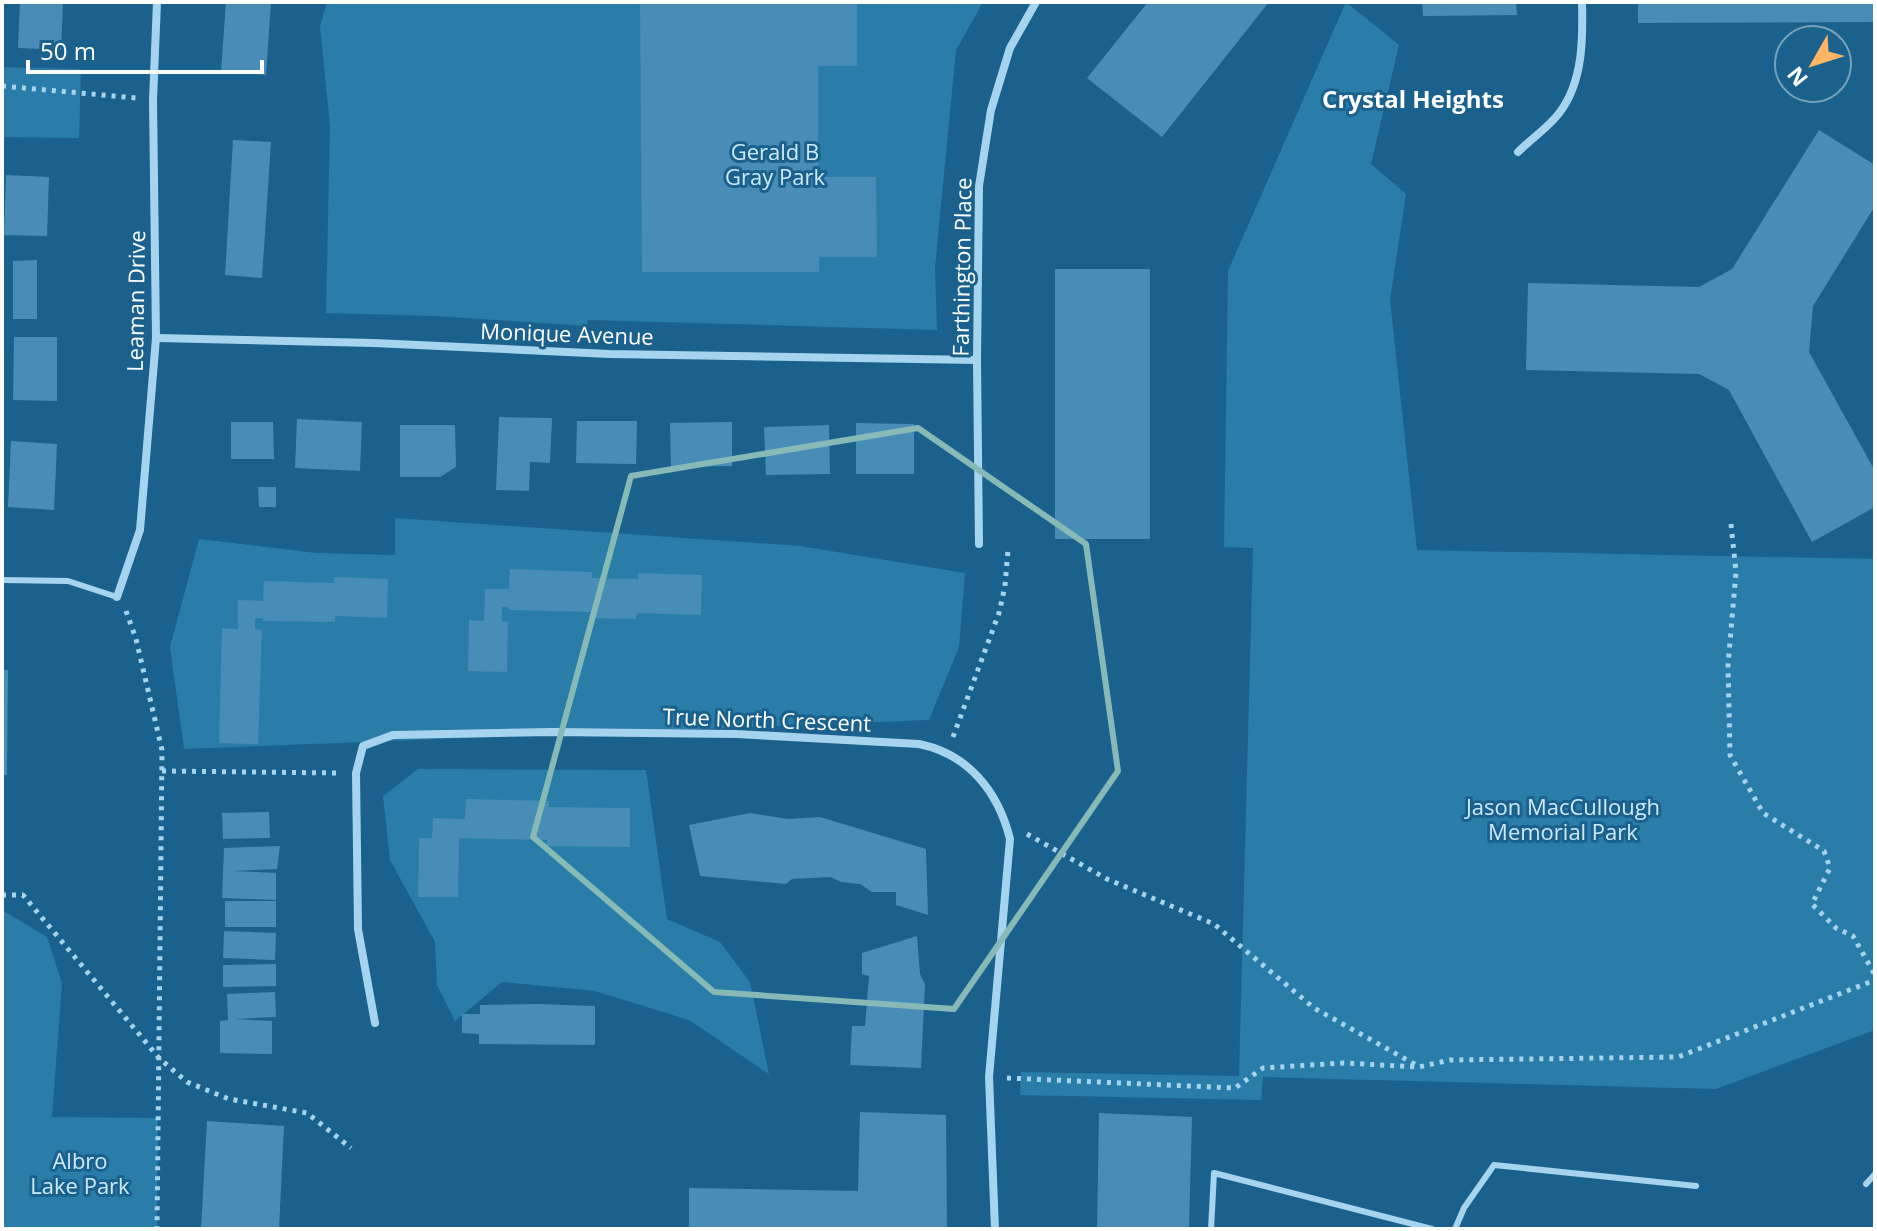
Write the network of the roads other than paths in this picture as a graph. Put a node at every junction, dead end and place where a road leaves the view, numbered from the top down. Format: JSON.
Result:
{"nodes":[{"id":1,"x":157,"y":2,"type":"edge"},
{"id":2,"x":1036,"y":2,"type":"edge"},
{"id":3,"x":1582,"y":2,"type":"edge"},
{"id":4,"x":1518,"y":152,"type":"dead end"},
{"id":5,"x":156,"y":338,"type":"junction"},
{"id":6,"x":977,"y":360,"type":"junction"},
{"id":7,"x":979,"y":544,"type":"dead end"},
{"id":8,"x":2,"y":580,"type":"edge"},
{"id":9,"x":117,"y":597,"type":"joint"},
{"id":10,"x":375,"y":1023,"type":"dead end"},
{"id":11,"x":1875,"y":1174,"type":"edge"},
{"id":12,"x":1866,"y":1184,"type":"dead end"},
{"id":13,"x":1696,"y":1186,"type":"dead end"},
{"id":14,"x":995,"y":1229,"type":"edge"},
{"id":15,"x":1211,"y":1229,"type":"edge"},
{"id":16,"x":1432,"y":1229,"type":"edge"},
{"id":17,"x":1455,"y":1229,"type":"edge"}],
"edges":[{"from":1,"to":5,"type":"street","name":"Leaman Drive"},
{"from":2,"to":6,"type":"street","name":"Farthington Place"},
{"from":3,"to":4,"type":"street"},
{"from":5,"to":6,"type":"street","name":"Monique Avenue"},
{"from":5,"to":9,"type":"street","name":"Leaman Drive"},
{"from":6,"to":7,"type":"street","name":"Farthington Place"},
{"from":8,"to":9,"type":"lane"},
{"from":10,"to":14,"type":"street","name":"True North Crescent"},
{"from":11,"to":12,"type":"lane"},
{"from":13,"to":17,"type":"lane"},
{"from":15,"to":16,"type":"lane"}]}
